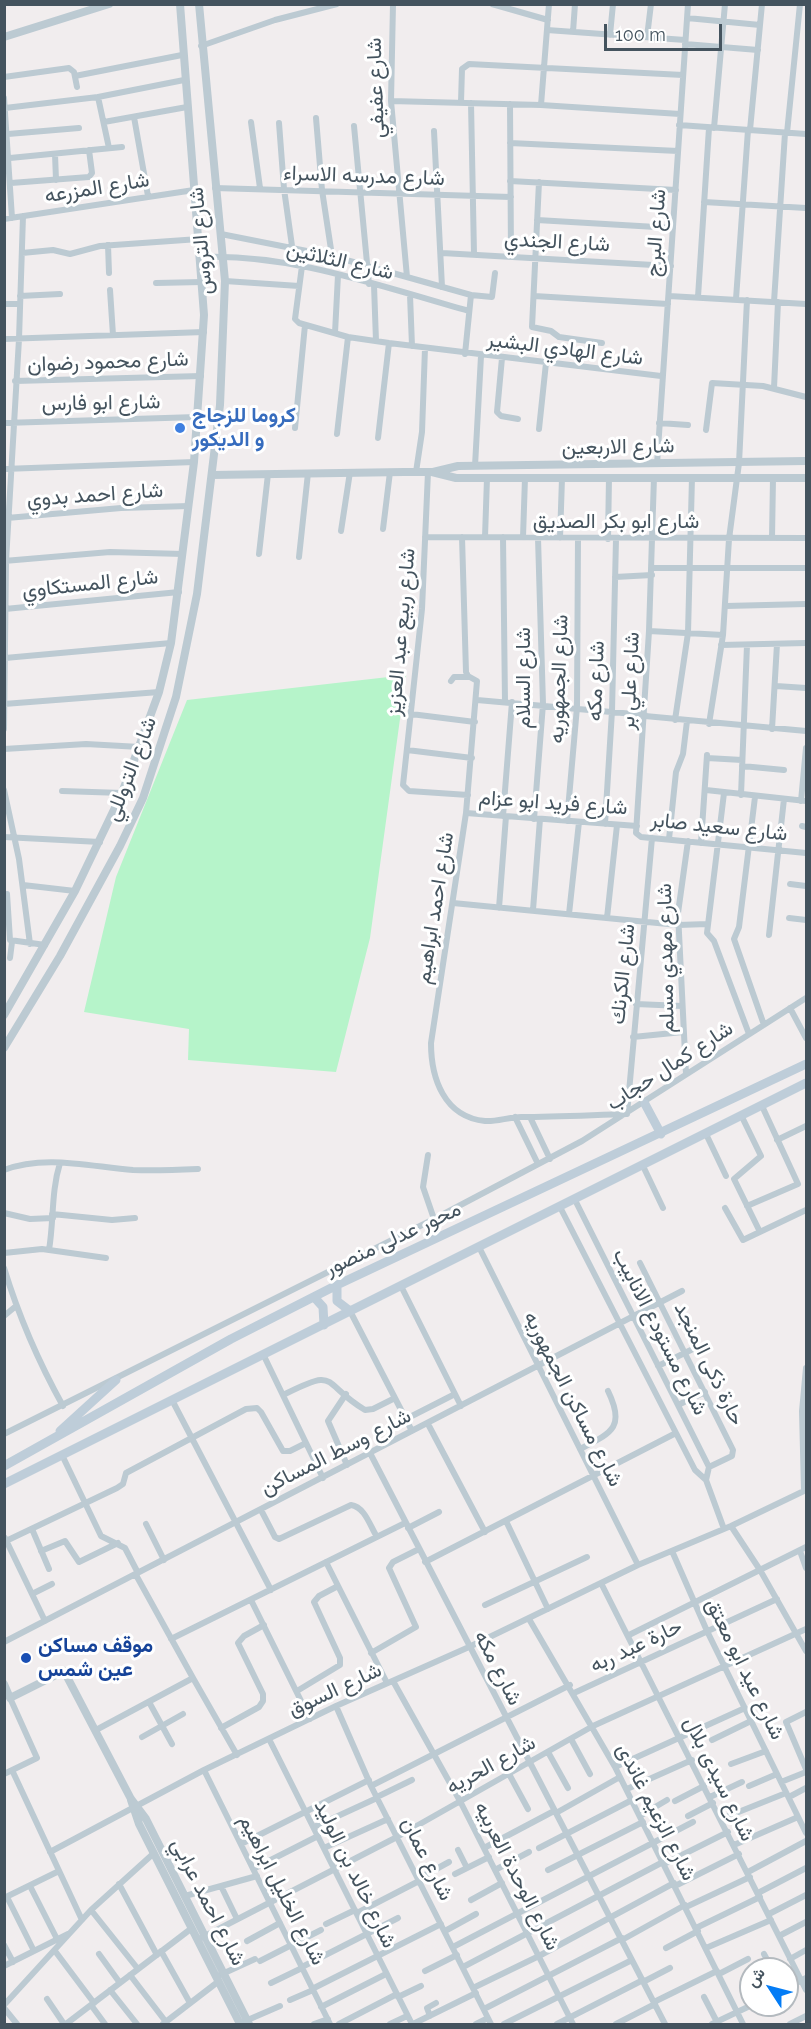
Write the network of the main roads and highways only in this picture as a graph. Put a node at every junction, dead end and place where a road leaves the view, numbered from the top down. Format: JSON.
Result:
{"nodes":[{"id":1,"x":807,"y":1064,"type":"edge"},
{"id":2,"x":807,"y":1083,"type":"edge"},
{"id":3,"x":645,"y":1104,"type":"road end"},
{"id":4,"x":661,"y":1134,"type":"junction"},
{"id":5,"x":337,"y":1285,"type":"junction"},
{"id":6,"x":314,"y":1298,"type":"junction"},
{"id":7,"x":350,"y":1311,"type":"junction"},
{"id":8,"x":324,"y":1325,"type":"junction"},
{"id":9,"x":116,"y":1380,"type":"road end"},
{"id":10,"x":46,"y":1443,"type":"junction"},
{"id":11,"x":4,"y":1466,"type":"edge"},
{"id":12,"x":4,"y":1484,"type":"edge"}],
"edges":[{"from":1,"to":4,"type":"main road","name":"محور عدلى منصور"},
{"from":2,"to":7,"type":"main road","name":"محور عدلى منصور"},
{"from":3,"to":4,"type":"main road"},
{"from":4,"to":5,"type":"main road","name":"محور عدلى منصور"},
{"from":5,"to":6,"type":"main road","name":"محور عدلى منصور"},
{"from":5,"to":7,"type":"main road"},
{"from":6,"to":8,"type":"main road"},
{"from":6,"to":10,"type":"main road","name":"محور عدلى منصور"},
{"from":7,"to":8,"type":"main road","name":"محور عدلى منصور"},
{"from":8,"to":12,"type":"main road","name":"محور عدلى منصور"},
{"from":9,"to":10,"type":"main road"},
{"from":10,"to":11,"type":"main road","name":"محور عدلى منصور"}]}
